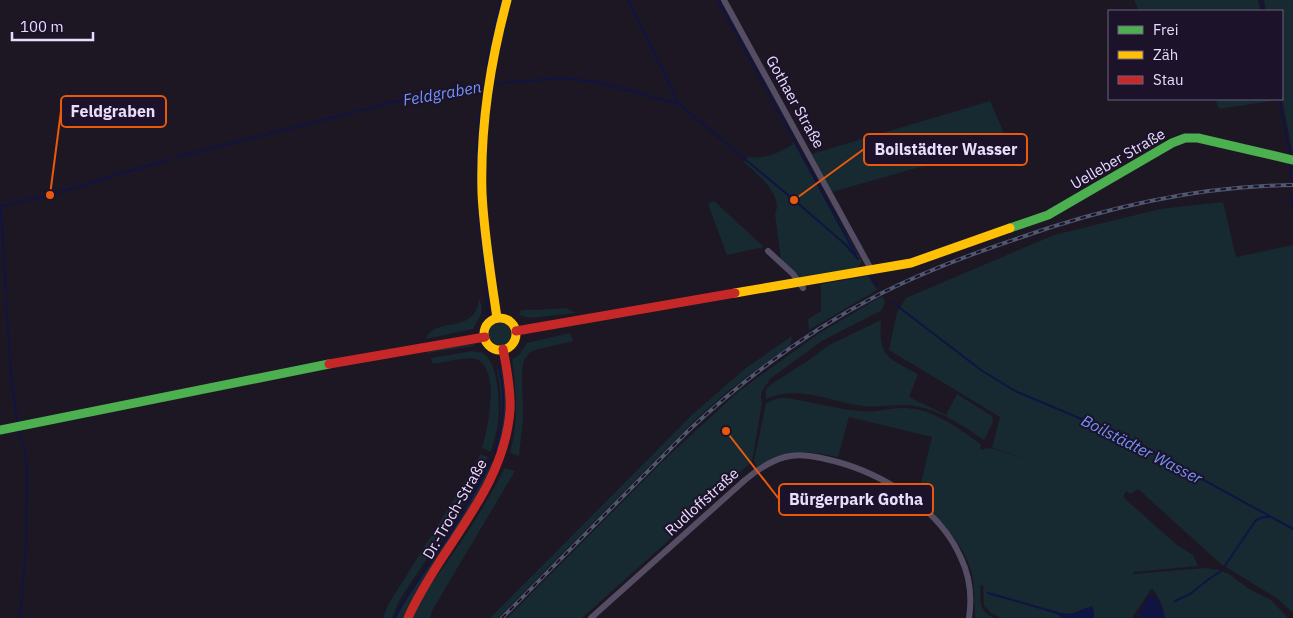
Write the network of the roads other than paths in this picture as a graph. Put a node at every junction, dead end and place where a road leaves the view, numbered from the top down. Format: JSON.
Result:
{"nodes":[{"id":1,"x":508,"y":0,"type":"edge"},
{"id":2,"x":724,"y":0,"type":"edge"},
{"id":3,"x":1290,"y":159,"type":"edge"},
{"id":4,"x":768,"y":251,"type":"dead end"},
{"id":5,"x":872,"y":271,"type":"junction"},
{"id":6,"x":801,"y":286,"type":"junction"},
{"id":7,"x":498,"y":318,"type":"junction"},
{"id":8,"x":516,"y":331,"type":"junction"},
{"id":9,"x":485,"y":337,"type":"junction"},
{"id":10,"x":503,"y":350,"type":"junction"},
{"id":11,"x":0,"y":430,"type":"edge"},
{"id":12,"x":408,"y":618,"type":"edge"},
{"id":13,"x":591,"y":618,"type":"edge"},
{"id":14,"x":969,"y":618,"type":"edge"}],
"edges":[{"from":1,"to":7,"type":"street"},
{"from":2,"to":5,"type":"street","name":"Gothaer Straße"},
{"from":3,"to":5,"type":"street","name":"Uelleber Straße"},
{"from":4,"to":6,"type":"street"},
{"from":5,"to":6,"type":"street","name":"Uelleber Straße"},
{"from":6,"to":8,"type":"street","name":"Uelleber Straße"},
{"from":7,"to":8,"type":"street"},
{"from":7,"to":9,"type":"street"},
{"from":8,"to":10,"type":"street"},
{"from":9,"to":10,"type":"street"},
{"from":9,"to":11,"type":"street"},
{"from":10,"to":12,"type":"street","name":"Dr.-Troch-Straße"},
{"from":13,"to":14,"type":"street","name":"Rudloffstraße"}]}
